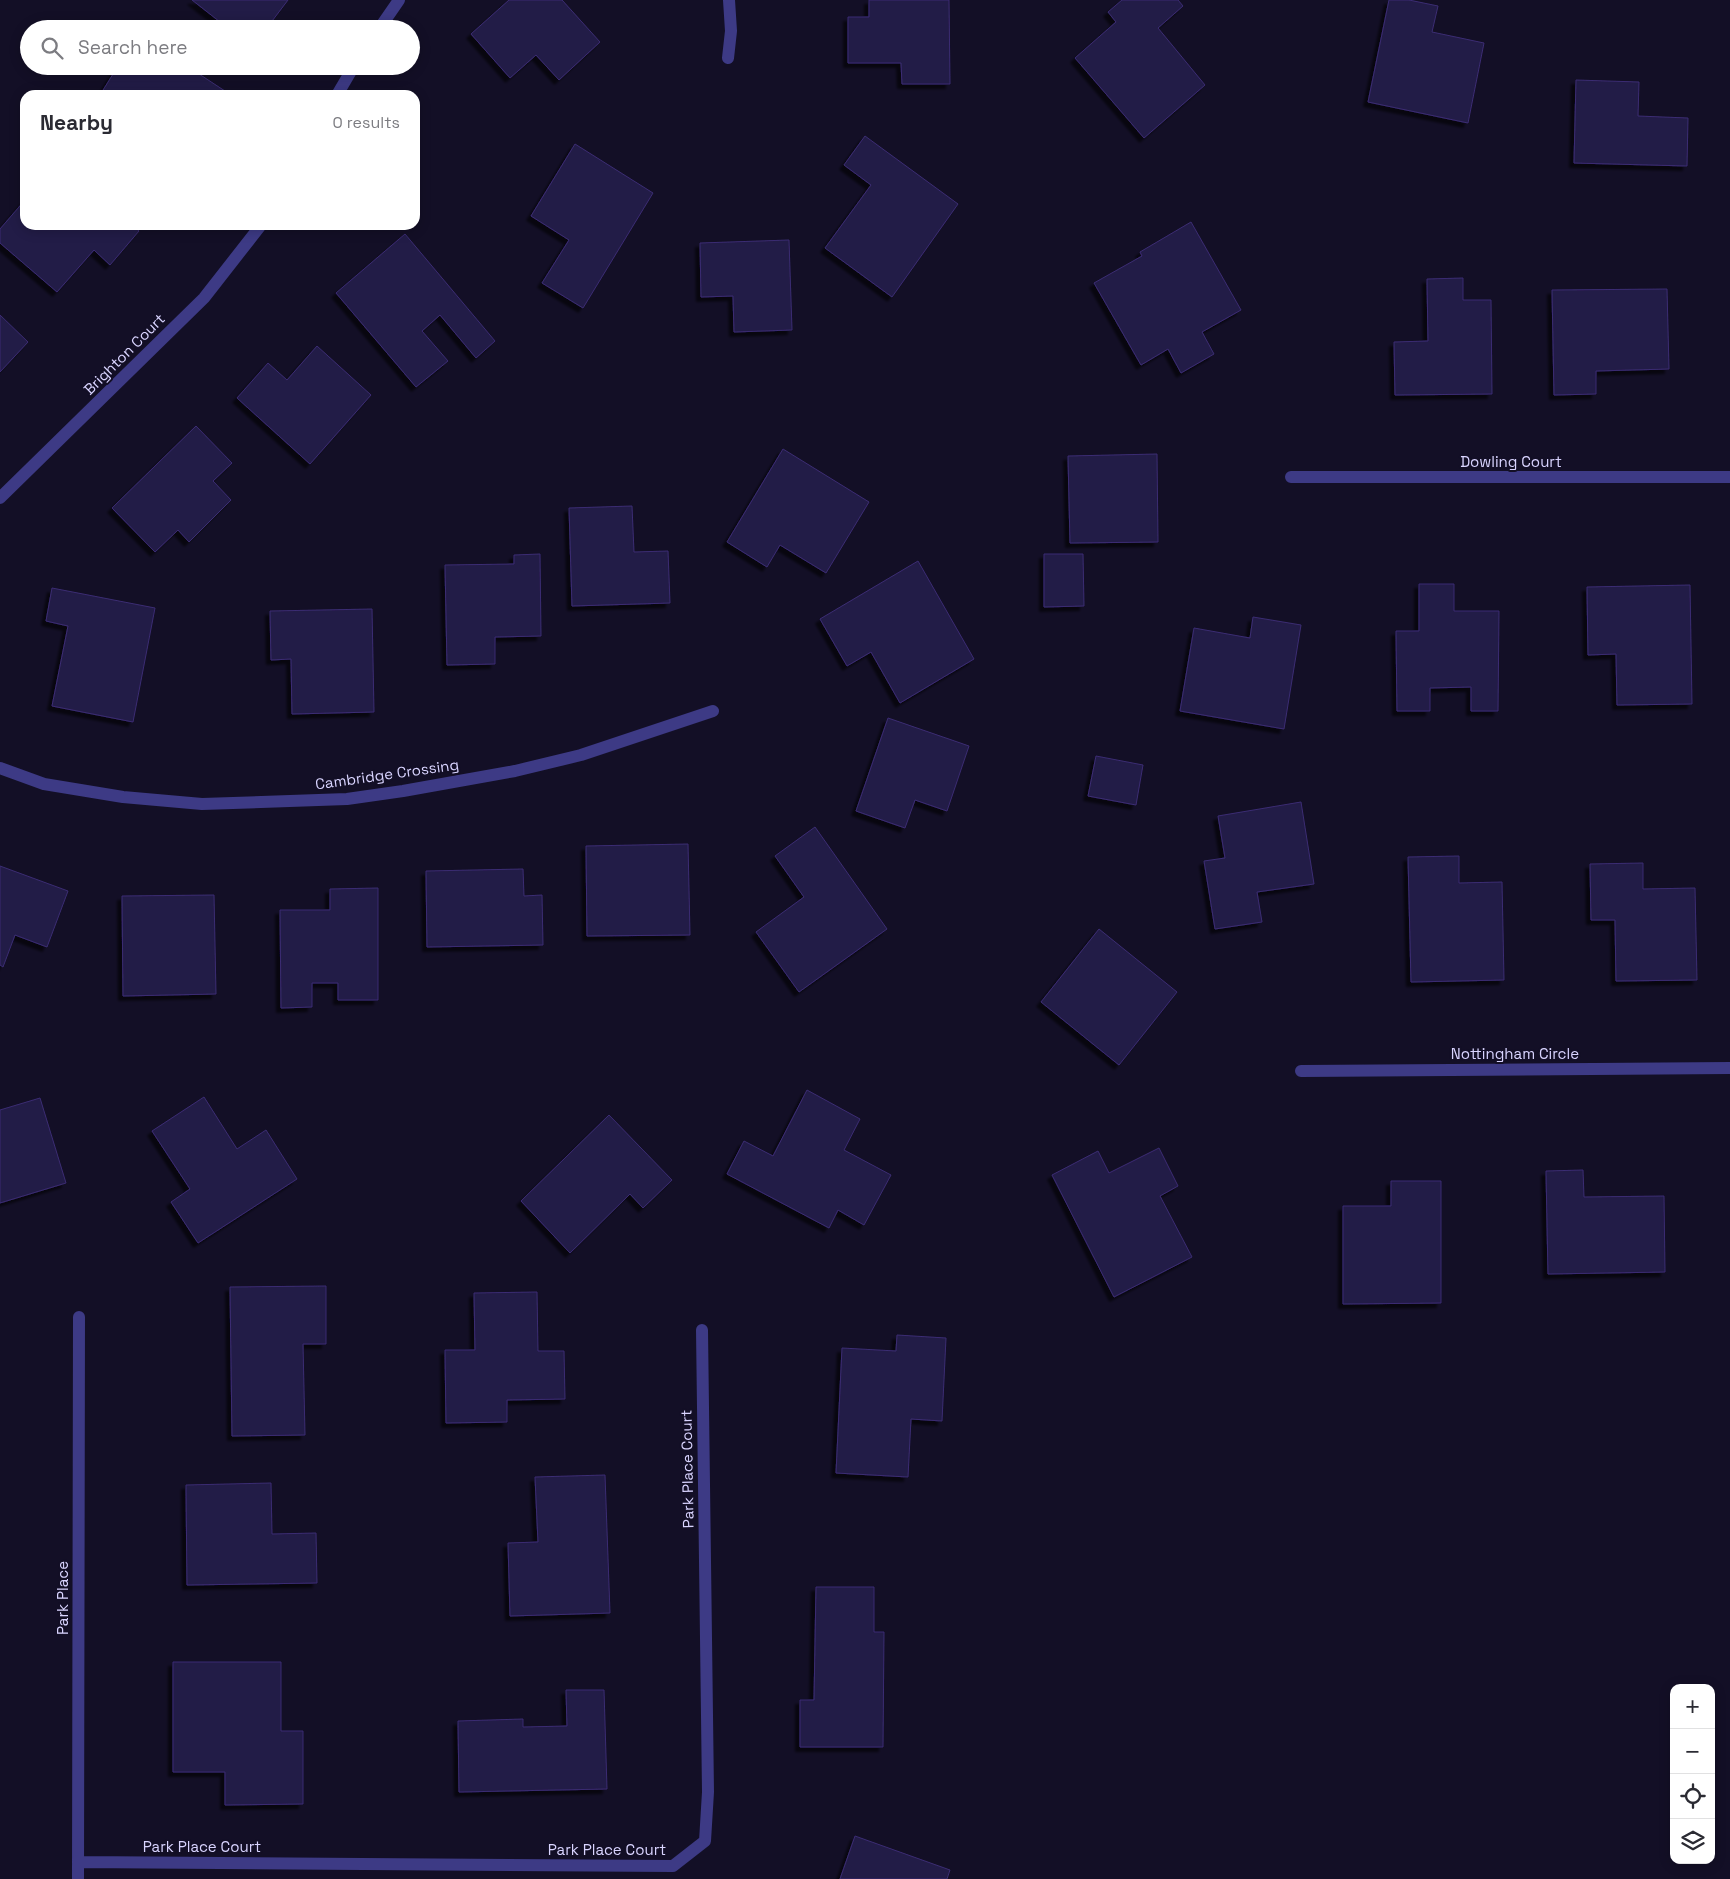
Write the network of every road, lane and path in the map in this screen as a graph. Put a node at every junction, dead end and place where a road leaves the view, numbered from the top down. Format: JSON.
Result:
{"nodes":[{"id":1,"x":399,"y":0,"type":"edge"},
{"id":2,"x":730,"y":0,"type":"edge"},
{"id":3,"x":385,"y":20,"type":"edge"},
{"id":4,"x":728,"y":58,"type":"dead end"},
{"id":5,"x":349,"y":75,"type":"edge"},
{"id":6,"x":340,"y":90,"type":"edge"},
{"id":7,"x":257,"y":230,"type":"edge"},
{"id":8,"x":1291,"y":477,"type":"dead end"},
{"id":9,"x":1730,"y":477,"type":"edge"},
{"id":10,"x":0,"y":498,"type":"edge"},
{"id":11,"x":713,"y":711,"type":"dead end"},
{"id":12,"x":0,"y":768,"type":"edge"},
{"id":13,"x":1730,"y":1068,"type":"edge"},
{"id":14,"x":1301,"y":1071,"type":"dead end"},
{"id":15,"x":79,"y":1317,"type":"dead end"},
{"id":16,"x":702,"y":1330,"type":"dead end"},
{"id":17,"x":78,"y":1862,"type":"junction"},
{"id":18,"x":78,"y":1879,"type":"edge"}],
"edges":[{"from":1,"to":3,"type":"street"},
{"from":2,"to":4,"type":"street"},
{"from":5,"to":6,"type":"street"},
{"from":7,"to":10,"type":"street","name":"Brighton Court"},
{"from":8,"to":9,"type":"street","name":"Dowling Court"},
{"from":11,"to":12,"type":"street","name":"Cambridge Crossing"},
{"from":13,"to":14,"type":"street","name":"Nottingham Circle"},
{"from":15,"to":17,"type":"street","name":"Park Place"},
{"from":16,"to":17,"type":"street","name":"Park Place Court"},
{"from":17,"to":18,"type":"street","name":"Park Place"}]}
